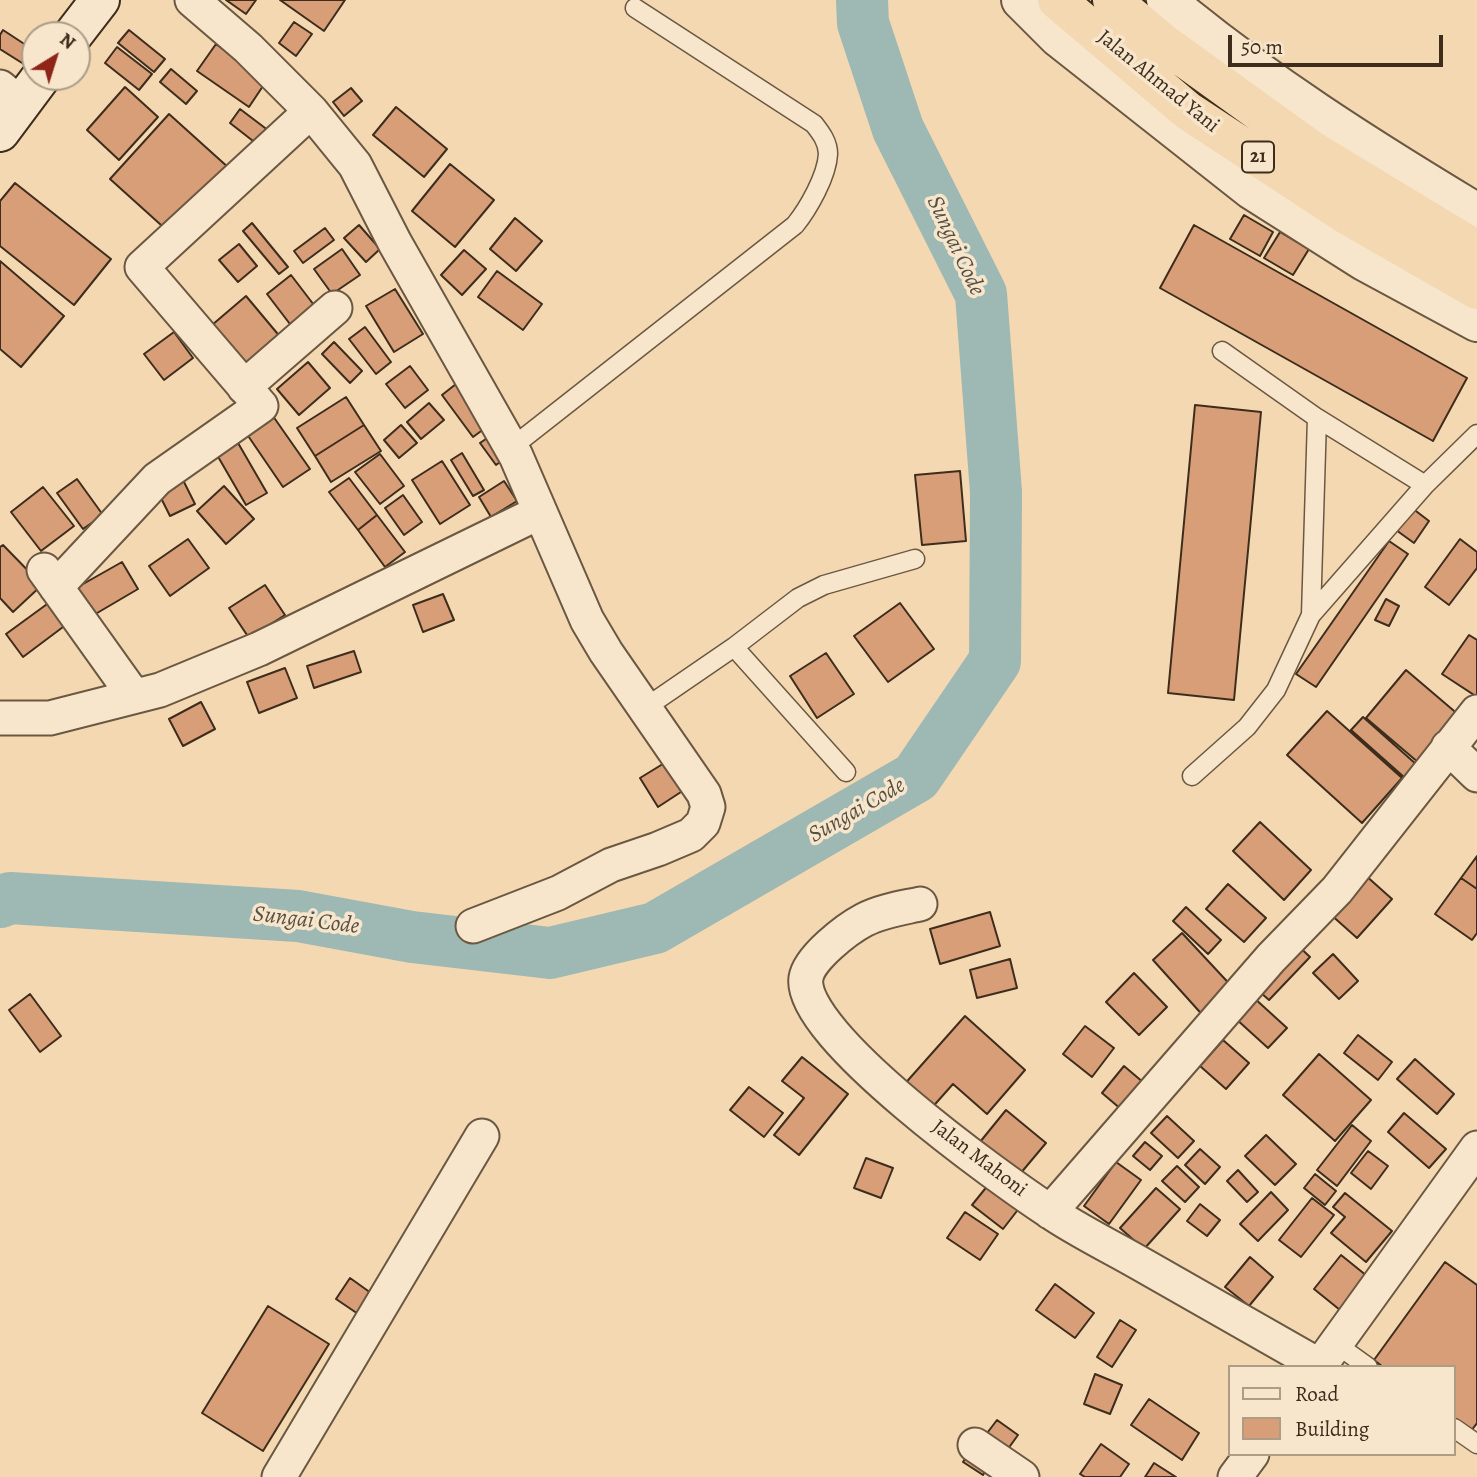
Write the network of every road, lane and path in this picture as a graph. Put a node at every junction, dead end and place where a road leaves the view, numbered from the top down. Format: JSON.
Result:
{"nodes":[{"id":1,"x":100,"y":0,"type":"edge"},
{"id":2,"x":192,"y":0,"type":"edge"},
{"id":3,"x":1021,"y":0,"type":"edge"},
{"id":4,"x":1057,"y":0,"type":"edge"},
{"id":5,"x":1112,"y":0,"type":"edge"},
{"id":6,"x":1169,"y":1,"type":"edge"},
{"id":7,"x":635,"y":8,"type":"dead end"},
{"id":8,"x":84,"y":21,"type":"edge"},
{"id":9,"x":312,"y":111,"type":"junction"},
{"id":10,"x":1477,"y":213,"type":"edge"},
{"id":11,"x":1477,"y":250,"type":"edge"},
{"id":12,"x":1477,"y":290,"type":"edge"},
{"id":13,"x":335,"y":308,"type":"dead end"},
{"id":14,"x":1477,"y":323,"type":"edge"},
{"id":15,"x":1222,"y":351,"type":"dead end"},
{"id":16,"x":244,"y":387,"type":"junction"},
{"id":17,"x":1317,"y":418,"type":"junction"},
{"id":18,"x":1477,"y":434,"type":"edge"},
{"id":19,"x":511,"y":448,"type":"junction"},
{"id":20,"x":1425,"y":485,"type":"junction"},
{"id":21,"x":540,"y":512,"type":"junction"},
{"id":22,"x":915,"y":559,"type":"dead end"},
{"id":23,"x":1311,"y":615,"type":"junction"},
{"id":24,"x":734,"y":647,"type":"junction"},
{"id":25,"x":134,"y":696,"type":"junction"},
{"id":26,"x":645,"y":708,"type":"junction"},
{"id":27,"x":1477,"y":712,"type":"edge"},
{"id":28,"x":0,"y":718,"type":"edge"},
{"id":29,"x":1448,"y":747,"type":"junction"},
{"id":30,"x":846,"y":772,"type":"dead end"},
{"id":31,"x":1477,"y":775,"type":"edge"},
{"id":32,"x":1192,"y":776,"type":"dead end"},
{"id":33,"x":920,"y":904,"type":"dead end"},
{"id":34,"x":473,"y":926,"type":"dead end"},
{"id":35,"x":482,"y":1136,"type":"dead end"},
{"id":36,"x":1477,"y":1148,"type":"edge"},
{"id":37,"x":1049,"y":1212,"type":"junction"},
{"id":38,"x":1325,"y":1359,"type":"edge"},
{"id":39,"x":1357,"y":1365,"type":"edge"},
{"id":40,"x":1456,"y":1429,"type":"edge"},
{"id":41,"x":1477,"y":1444,"type":"edge"},
{"id":42,"x":975,"y":1445,"type":"dead end"},
{"id":43,"x":1251,"y":1456,"type":"edge"},
{"id":44,"x":279,"y":1477,"type":"edge"},
{"id":45,"x":1022,"y":1477,"type":"edge"},
{"id":46,"x":1235,"y":1477,"type":"edge"}],
"edges":[{"from":1,"to":8,"type":"street"},
{"from":2,"to":9,"type":"street"},
{"from":3,"to":14,"type":"street"},
{"from":4,"to":12,"type":"highway","name":"Jalan Ahmad Yani","number":"21"},
{"from":5,"to":11,"type":"highway","name":"Jalan Ahmad Yani","number":"21"},
{"from":6,"to":10,"type":"street"},
{"from":7,"to":19,"type":"lane"},
{"from":9,"to":16,"type":"street"},
{"from":9,"to":19,"type":"street"},
{"from":13,"to":16,"type":"street"},
{"from":15,"to":17,"type":"lane"},
{"from":16,"to":25,"type":"street"},
{"from":17,"to":20,"type":"lane"},
{"from":17,"to":23,"type":"lane"},
{"from":18,"to":20,"type":"lane"},
{"from":19,"to":21,"type":"street"},
{"from":20,"to":23,"type":"lane"},
{"from":21,"to":25,"type":"street"},
{"from":21,"to":26,"type":"street"},
{"from":22,"to":24,"type":"lane"},
{"from":23,"to":32,"type":"lane"},
{"from":24,"to":26,"type":"lane"},
{"from":24,"to":30,"type":"lane"},
{"from":25,"to":28,"type":"street"},
{"from":26,"to":34,"type":"street"},
{"from":27,"to":29,"type":"street"},
{"from":29,"to":31,"type":"street"},
{"from":29,"to":37,"type":"street"},
{"from":33,"to":37,"type":"street","name":"Jalan Mahoni"},
{"from":35,"to":44,"type":"street"},
{"from":36,"to":38,"type":"street"},
{"from":37,"to":38,"type":"street","name":"Jalan Mahoni"},
{"from":38,"to":39,"type":"lane"},
{"from":40,"to":41,"type":"lane"},
{"from":42,"to":45,"type":"street"},
{"from":43,"to":46,"type":"street"}]}
